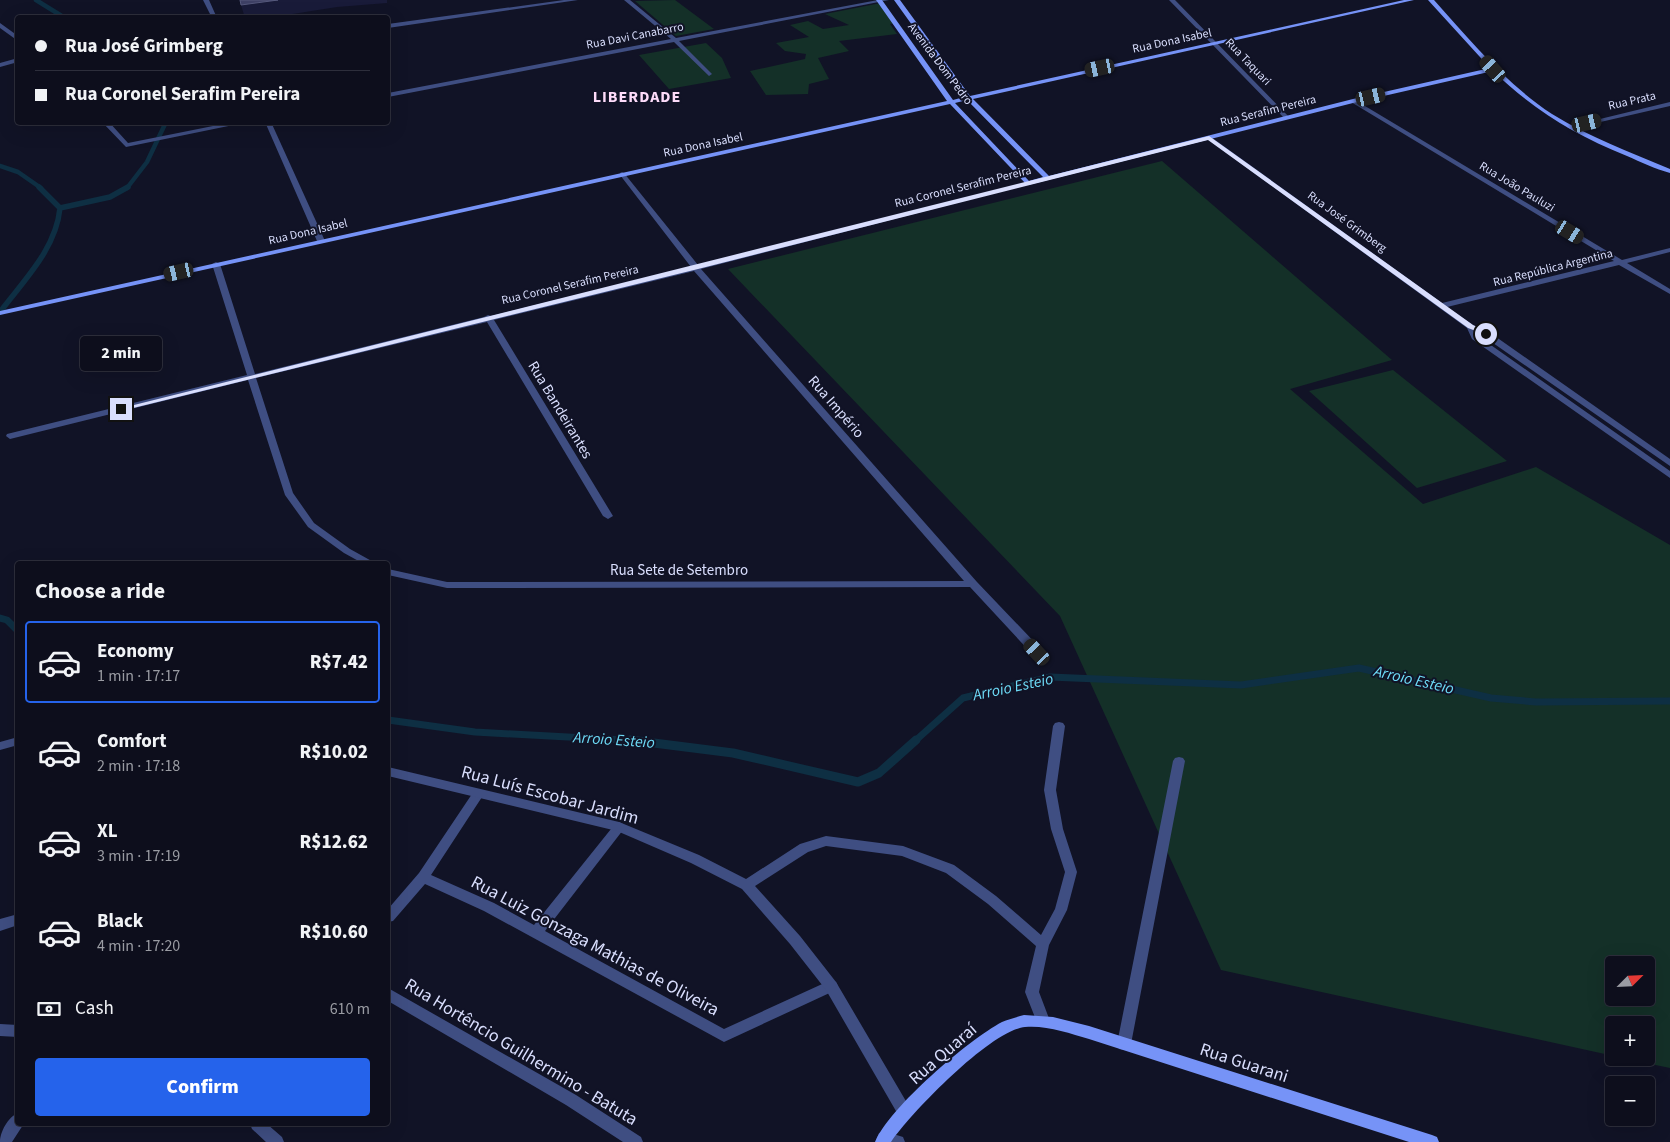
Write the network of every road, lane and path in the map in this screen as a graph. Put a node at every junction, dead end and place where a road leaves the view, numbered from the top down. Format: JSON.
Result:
{"nodes":[{"id":1,"x":206,"y":0,"type":"edge"},
{"id":2,"x":575,"y":0,"type":"edge"},
{"id":3,"x":627,"y":0,"type":"edge"},
{"id":4,"x":882,"y":0,"type":"edge"},
{"id":5,"x":897,"y":0,"type":"edge"},
{"id":6,"x":1172,"y":0,"type":"edge"},
{"id":7,"x":1411,"y":0,"type":"edge"},
{"id":8,"x":1431,"y":0,"type":"edge"},
{"id":9,"x":214,"y":15,"type":"edge"},
{"id":10,"x":912,"y":21,"type":"junction"},
{"id":11,"x":895,"y":22,"type":"junction"},
{"id":12,"x":0,"y":25,"type":"edge"},
{"id":13,"x":390,"y":26,"type":"edge"},
{"id":14,"x":15,"y":37,"type":"edge"},
{"id":15,"x":674,"y":40,"type":"junction"},
{"id":16,"x":1214,"y":43,"type":"junction"},
{"id":17,"x":931,"y":45,"type":"junction"},
{"id":18,"x":913,"y":47,"type":"junction"},
{"id":19,"x":15,"y":61,"type":"edge"},
{"id":20,"x":0,"y":65,"type":"edge"},
{"id":21,"x":1493,"y":69,"type":"junction"},
{"id":22,"x":949,"y":71,"type":"junction"},
{"id":23,"x":931,"y":73,"type":"junction"},
{"id":24,"x":708,"y":74,"type":"dead end"},
{"id":25,"x":390,"y":95,"type":"edge"},
{"id":26,"x":967,"y":97,"type":"junction"},
{"id":27,"x":1353,"y":101,"type":"junction"},
{"id":28,"x":951,"y":102,"type":"junction"},
{"id":29,"x":1670,"y":104,"type":"edge"},
{"id":30,"x":1287,"y":118,"type":"junction"},
{"id":31,"x":108,"y":125,"type":"edge"},
{"id":32,"x":230,"y":125,"type":"edge"},
{"id":33,"x":269,"y":125,"type":"edge"},
{"id":34,"x":1570,"y":127,"type":"junction"},
{"id":35,"x":1209,"y":138,"type":"junction"},
{"id":36,"x":1670,"y":171,"type":"edge"},
{"id":37,"x":622,"y":174,"type":"junction"},
{"id":38,"x":1048,"y":178,"type":"junction"},
{"id":39,"x":1028,"y":183,"type":"junction"},
{"id":40,"x":321,"y":241,"type":"junction"},
{"id":41,"x":1670,"y":250,"type":"edge"},
{"id":42,"x":1620,"y":263,"type":"junction"},
{"id":43,"x":216,"y":264,"type":"junction"},
{"id":44,"x":696,"y":268,"type":"junction"},
{"id":45,"x":1670,"y":292,"type":"edge"},
{"id":46,"x":1441,"y":306,"type":"junction"},
{"id":47,"x":0,"y":313,"type":"edge"},
{"id":48,"x":488,"y":317,"type":"junction"},
{"id":49,"x":1470,"y":327,"type":"junction"},
{"id":50,"x":252,"y":377,"type":"junction"},
{"id":51,"x":10,"y":436,"type":"dead end"},
{"id":52,"x":1670,"y":463,"type":"edge"},
{"id":53,"x":1670,"y":475,"type":"edge"},
{"id":54,"x":608,"y":516,"type":"dead end"},
{"id":55,"x":366,"y":561,"type":"edge"},
{"id":56,"x":390,"y":572,"type":"edge"},
{"id":57,"x":973,"y":584,"type":"junction"},
{"id":58,"x":1037,"y":652,"type":"dead end"},
{"id":59,"x":1059,"y":726,"type":"dead end"},
{"id":60,"x":15,"y":742,"type":"edge"},
{"id":61,"x":0,"y":746,"type":"edge"},
{"id":62,"x":1179,"y":761,"type":"dead end"},
{"id":63,"x":390,"y":772,"type":"edge"},
{"id":64,"x":478,"y":794,"type":"junction"},
{"id":65,"x":619,"y":827,"type":"junction"},
{"id":66,"x":423,"y":877,"type":"junction"},
{"id":67,"x":746,"y":885,"type":"junction"},
{"id":68,"x":390,"y":915,"type":"edge"},
{"id":69,"x":15,"y":920,"type":"edge"},
{"id":70,"x":0,"y":925,"type":"edge"},
{"id":71,"x":536,"y":933,"type":"junction"},
{"id":72,"x":1043,"y":944,"type":"junction"},
{"id":73,"x":831,"y":986,"type":"junction"},
{"id":74,"x":390,"y":995,"type":"edge"},
{"id":75,"x":1044,"y":1021,"type":"junction"},
{"id":76,"x":0,"y":1030,"type":"edge"},
{"id":77,"x":15,"y":1031,"type":"edge"},
{"id":78,"x":1124,"y":1044,"type":"junction"},
{"id":79,"x":905,"y":1113,"type":"junction"},
{"id":80,"x":15,"y":1125,"type":"edge"},
{"id":81,"x":259,"y":1126,"type":"edge"},
{"id":82,"x":888,"y":1141,"type":"edge"},
{"id":83,"x":4,"y":1142,"type":"edge"},
{"id":84,"x":277,"y":1142,"type":"edge"},
{"id":85,"x":636,"y":1142,"type":"edge"},
{"id":86,"x":1432,"y":1142,"type":"edge"}],
"edges":[{"from":1,"to":9,"type":"street"},
{"from":2,"to":13,"type":"street"},
{"from":3,"to":15,"type":"street"},
{"from":4,"to":11,"type":"street","name":"Avenida Dom Pedro"},
{"from":4,"to":15,"type":"street","name":"Rua Davi Canabarro"},
{"from":5,"to":10,"type":"street","name":"Avenida Dom Pedro"},
{"from":6,"to":16,"type":"street","name":"Rua Taquari"},
{"from":7,"to":16,"type":"street","name":"Rua Dona Isabel"},
{"from":8,"to":21,"type":"street"},
{"from":10,"to":11,"type":"street"},
{"from":10,"to":17,"type":"street","name":"Avenida Dom Pedro"},
{"from":11,"to":18,"type":"street","name":"Avenida Dom Pedro"},
{"from":12,"to":14,"type":"street"},
{"from":15,"to":24,"type":"street"},
{"from":15,"to":25,"type":"street","name":"Rua Davi Canabarro"},
{"from":16,"to":26,"type":"street","name":"Rua Dona Isabel"},
{"from":16,"to":30,"type":"street","name":"Rua Taquari"},
{"from":17,"to":18,"type":"street"},
{"from":17,"to":22,"type":"street","name":"Avenida Dom Pedro"},
{"from":18,"to":23,"type":"street","name":"Avenida Dom Pedro"},
{"from":19,"to":20,"type":"street"},
{"from":21,"to":27,"type":"street","name":"Rua Serafim Pereira"},
{"from":21,"to":34,"type":"street"},
{"from":22,"to":23,"type":"street"},
{"from":22,"to":26,"type":"street","name":"Avenida Dom Pedro"},
{"from":23,"to":28,"type":"street","name":"Avenida Dom Pedro"},
{"from":26,"to":28,"type":"street","name":"Rua Dona Isabel"},
{"from":26,"to":38,"type":"street","name":"Avenida Dom Pedro"},
{"from":27,"to":30,"type":"street","name":"Rua Serafim Pereira"},
{"from":27,"to":42,"type":"street","name":"Rua João Pauluzi"},
{"from":28,"to":37,"type":"street","name":"Rua Dona Isabel"},
{"from":28,"to":39,"type":"street","name":"Avenida Dom Pedro"},
{"from":29,"to":34,"type":"street","name":"Rua Prata"},
{"from":30,"to":35,"type":"street","name":"Rua Serafim Pereira"},
{"from":31,"to":32,"type":"street"},
{"from":33,"to":40,"type":"street"},
{"from":34,"to":36,"type":"street"},
{"from":35,"to":38,"type":"street","name":"Rua Serafim Pereira"},
{"from":35,"to":46,"type":"street","name":"Rua José Grimberg"},
{"from":37,"to":40,"type":"street","name":"Rua Dona Isabel"},
{"from":37,"to":44,"type":"street","name":"Rua Império"},
{"from":38,"to":39,"type":"street","name":"Rua Coronel Serafim Pereira"},
{"from":39,"to":44,"type":"street","name":"Rua Coronel Serafim Pereira"},
{"from":40,"to":43,"type":"street","name":"Rua Dona Isabel"},
{"from":41,"to":42,"type":"street","name":"Rua República Argentina"},
{"from":42,"to":45,"type":"street","name":"Rua João Pauluzi"},
{"from":42,"to":46,"type":"street","name":"Rua República Argentina"},
{"from":43,"to":47,"type":"street","name":"Rua Dona Isabel"},
{"from":43,"to":50,"type":"street"},
{"from":44,"to":48,"type":"street","name":"Rua Coronel Serafim Pereira"},
{"from":44,"to":57,"type":"street","name":"Rua Império"},
{"from":46,"to":49,"type":"street","name":"Rua José Grimberg"},
{"from":48,"to":50,"type":"street","name":"Rua Coronel Serafim Pereira"},
{"from":48,"to":54,"type":"street","name":"Rua Bandeirantes"},
{"from":49,"to":52,"type":"street","name":"Rua José Grimberg"},
{"from":49,"to":53,"type":"street","name":"Rua José Grimberg"},
{"from":50,"to":51,"type":"street","name":"Rua Coronel Serafim Pereira"},
{"from":50,"to":55,"type":"street"},
{"from":56,"to":57,"type":"street","name":"Rua Sete de Setembro"},
{"from":57,"to":58,"type":"street","name":"Rua Império"},
{"from":59,"to":72,"type":"street"},
{"from":60,"to":61,"type":"street"},
{"from":62,"to":78,"type":"street"},
{"from":63,"to":64,"type":"street","name":"Rua Luís Escobar Jardim"},
{"from":64,"to":65,"type":"street","name":"Rua Luís Escobar Jardim"},
{"from":64,"to":66,"type":"street"},
{"from":65,"to":67,"type":"street","name":"Rua Luís Escobar Jardim"},
{"from":65,"to":71,"type":"street"},
{"from":66,"to":68,"type":"street"},
{"from":66,"to":71,"type":"street","name":"Rua Luiz Gonzaga Mathias de Oliveira"},
{"from":67,"to":72,"type":"street"},
{"from":67,"to":73,"type":"street","name":"Rua Luís Escobar Jardim"},
{"from":69,"to":70,"type":"street"},
{"from":71,"to":73,"type":"street","name":"Rua Luiz Gonzaga Mathias de Oliveira"},
{"from":72,"to":75,"type":"street"},
{"from":73,"to":79,"type":"street","name":"Rua Luís Escobar Jardim"},
{"from":74,"to":85,"type":"street","name":"Rua Hortêncio Guilhermino - Batuta"},
{"from":75,"to":78,"type":"street","name":"Rua Guarani"},
{"from":75,"to":79,"type":"street","name":"Rua Quaraí"},
{"from":76,"to":77,"type":"street"},
{"from":78,"to":86,"type":"street","name":"Rua Guarani"},
{"from":79,"to":82,"type":"street","name":"Rua Quaraí"},
{"from":80,"to":83,"type":"street"},
{"from":81,"to":84,"type":"street"}]}
